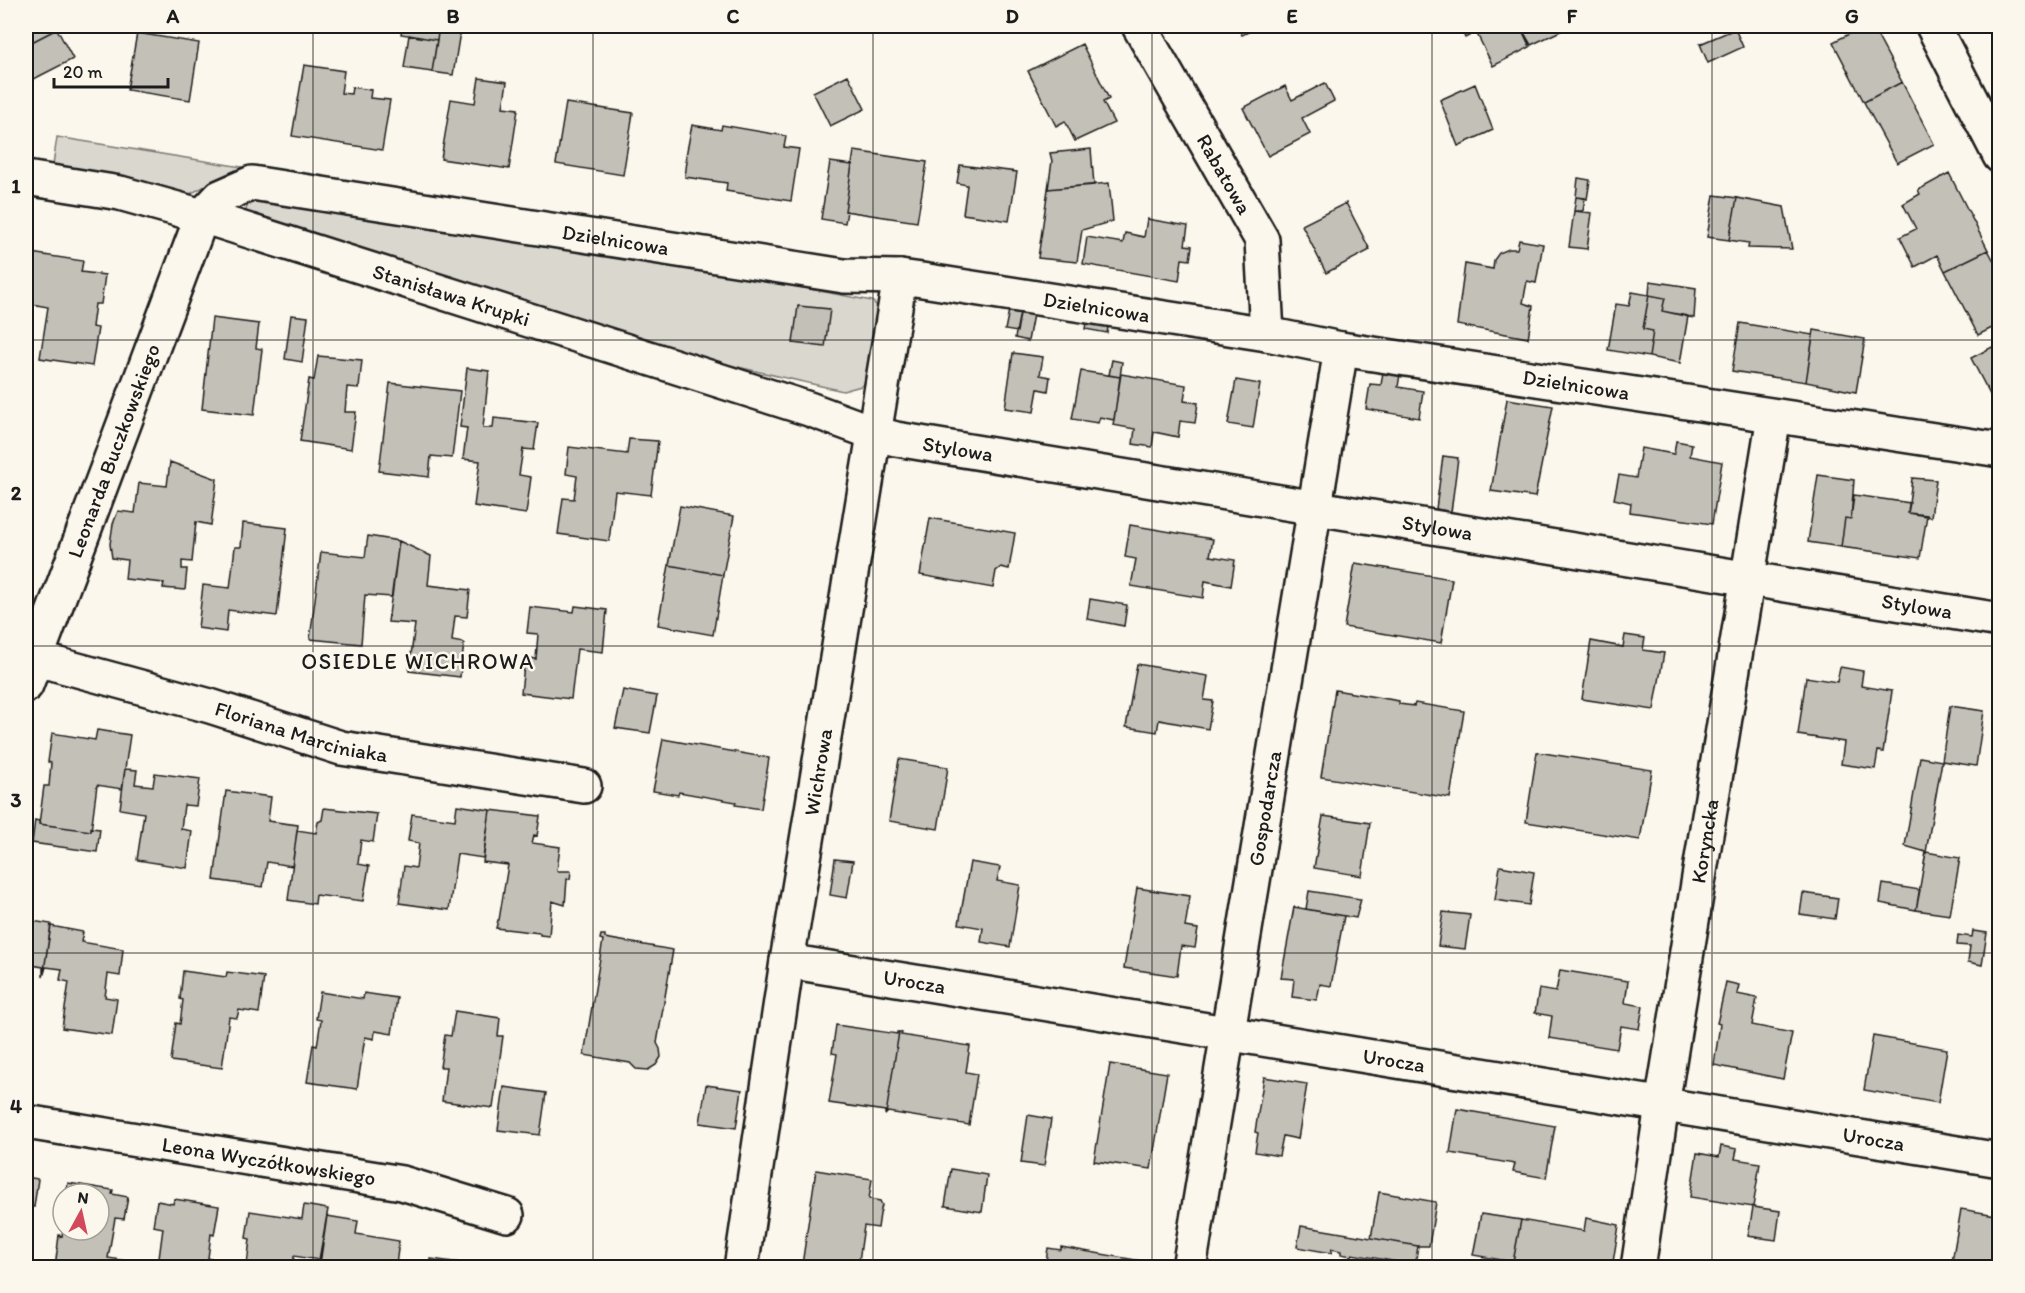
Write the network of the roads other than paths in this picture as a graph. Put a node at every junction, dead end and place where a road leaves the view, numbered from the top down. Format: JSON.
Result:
{"nodes":[{"id":1,"x":1139,"y":26,"type":"edge"},
{"id":2,"x":1933,"y":26,"type":"edge"},
{"id":3,"x":2000,"y":156,"type":"edge"},
{"id":4,"x":26,"y":178,"type":"edge"},
{"id":5,"x":201,"y":216,"type":"junction"},
{"id":6,"x":900,"y":277,"type":"junction"},
{"id":7,"x":1267,"y":334,"type":"junction"},
{"id":8,"x":1341,"y":349,"type":"junction"},
{"id":9,"x":1774,"y":416,"type":"junction"},
{"id":10,"x":874,"y":433,"type":"junction"},
{"id":11,"x":2000,"y":450,"type":"edge"},
{"id":12,"x":1314,"y":508,"type":"junction"},
{"id":13,"x":1748,"y":578,"type":"junction"},
{"id":14,"x":2000,"y":620,"type":"edge"},
{"id":15,"x":29,"y":666,"type":"edge"},
{"id":16,"x":584,"y":786,"type":"dead end"},
{"id":17,"x":787,"y":961,"type":"junction"},
{"id":18,"x":1228,"y":1033,"type":"junction"},
{"id":19,"x":1662,"y":1104,"type":"junction"},
{"id":20,"x":26,"y":1122,"type":"edge"},
{"id":21,"x":2000,"y":1160,"type":"edge"},
{"id":22,"x":507,"y":1215,"type":"dead end"},
{"id":23,"x":741,"y":1268,"type":"edge"},
{"id":24,"x":1189,"y":1268,"type":"edge"},
{"id":25,"x":1638,"y":1268,"type":"edge"}],
"edges":[{"from":1,"to":7,"type":"street","name":"Rabatowa"},
{"from":2,"to":3,"type":"street"},
{"from":4,"to":5,"type":"street","name":"Stanisława Krupki"},
{"from":5,"to":6,"type":"street","name":"Dzielnicowa"},
{"from":5,"to":10,"type":"street","name":"Stanisława Krupki"},
{"from":5,"to":15,"type":"street","name":"Leonarda Buczkowskiego"},
{"from":6,"to":7,"type":"street","name":"Dzielnicowa"},
{"from":6,"to":10,"type":"street","name":"Wichrowa"},
{"from":7,"to":8,"type":"street","name":"Dzielnicowa"},
{"from":8,"to":9,"type":"street","name":"Dzielnicowa"},
{"from":8,"to":12,"type":"street","name":"Gospodarcza"},
{"from":9,"to":11,"type":"street","name":"Dzielnicowa"},
{"from":9,"to":13,"type":"street","name":"Koryncka"},
{"from":10,"to":12,"type":"street","name":"Stylowa"},
{"from":10,"to":17,"type":"street","name":"Wichrowa"},
{"from":12,"to":13,"type":"street","name":"Stylowa"},
{"from":12,"to":18,"type":"street","name":"Gospodarcza"},
{"from":13,"to":14,"type":"street","name":"Stylowa"},
{"from":13,"to":19,"type":"street","name":"Koryncka"},
{"from":15,"to":16,"type":"street","name":"Floriana Marciniaka"},
{"from":17,"to":18,"type":"street","name":"Urocza"},
{"from":17,"to":23,"type":"street","name":"Wichrowa"},
{"from":18,"to":19,"type":"street","name":"Urocza"},
{"from":18,"to":24,"type":"street","name":"Gospodarcza"},
{"from":19,"to":21,"type":"street","name":"Urocza"},
{"from":19,"to":25,"type":"street","name":"Koryncka"},
{"from":20,"to":22,"type":"street","name":"Leona Wyczółkowskiego"}]}
